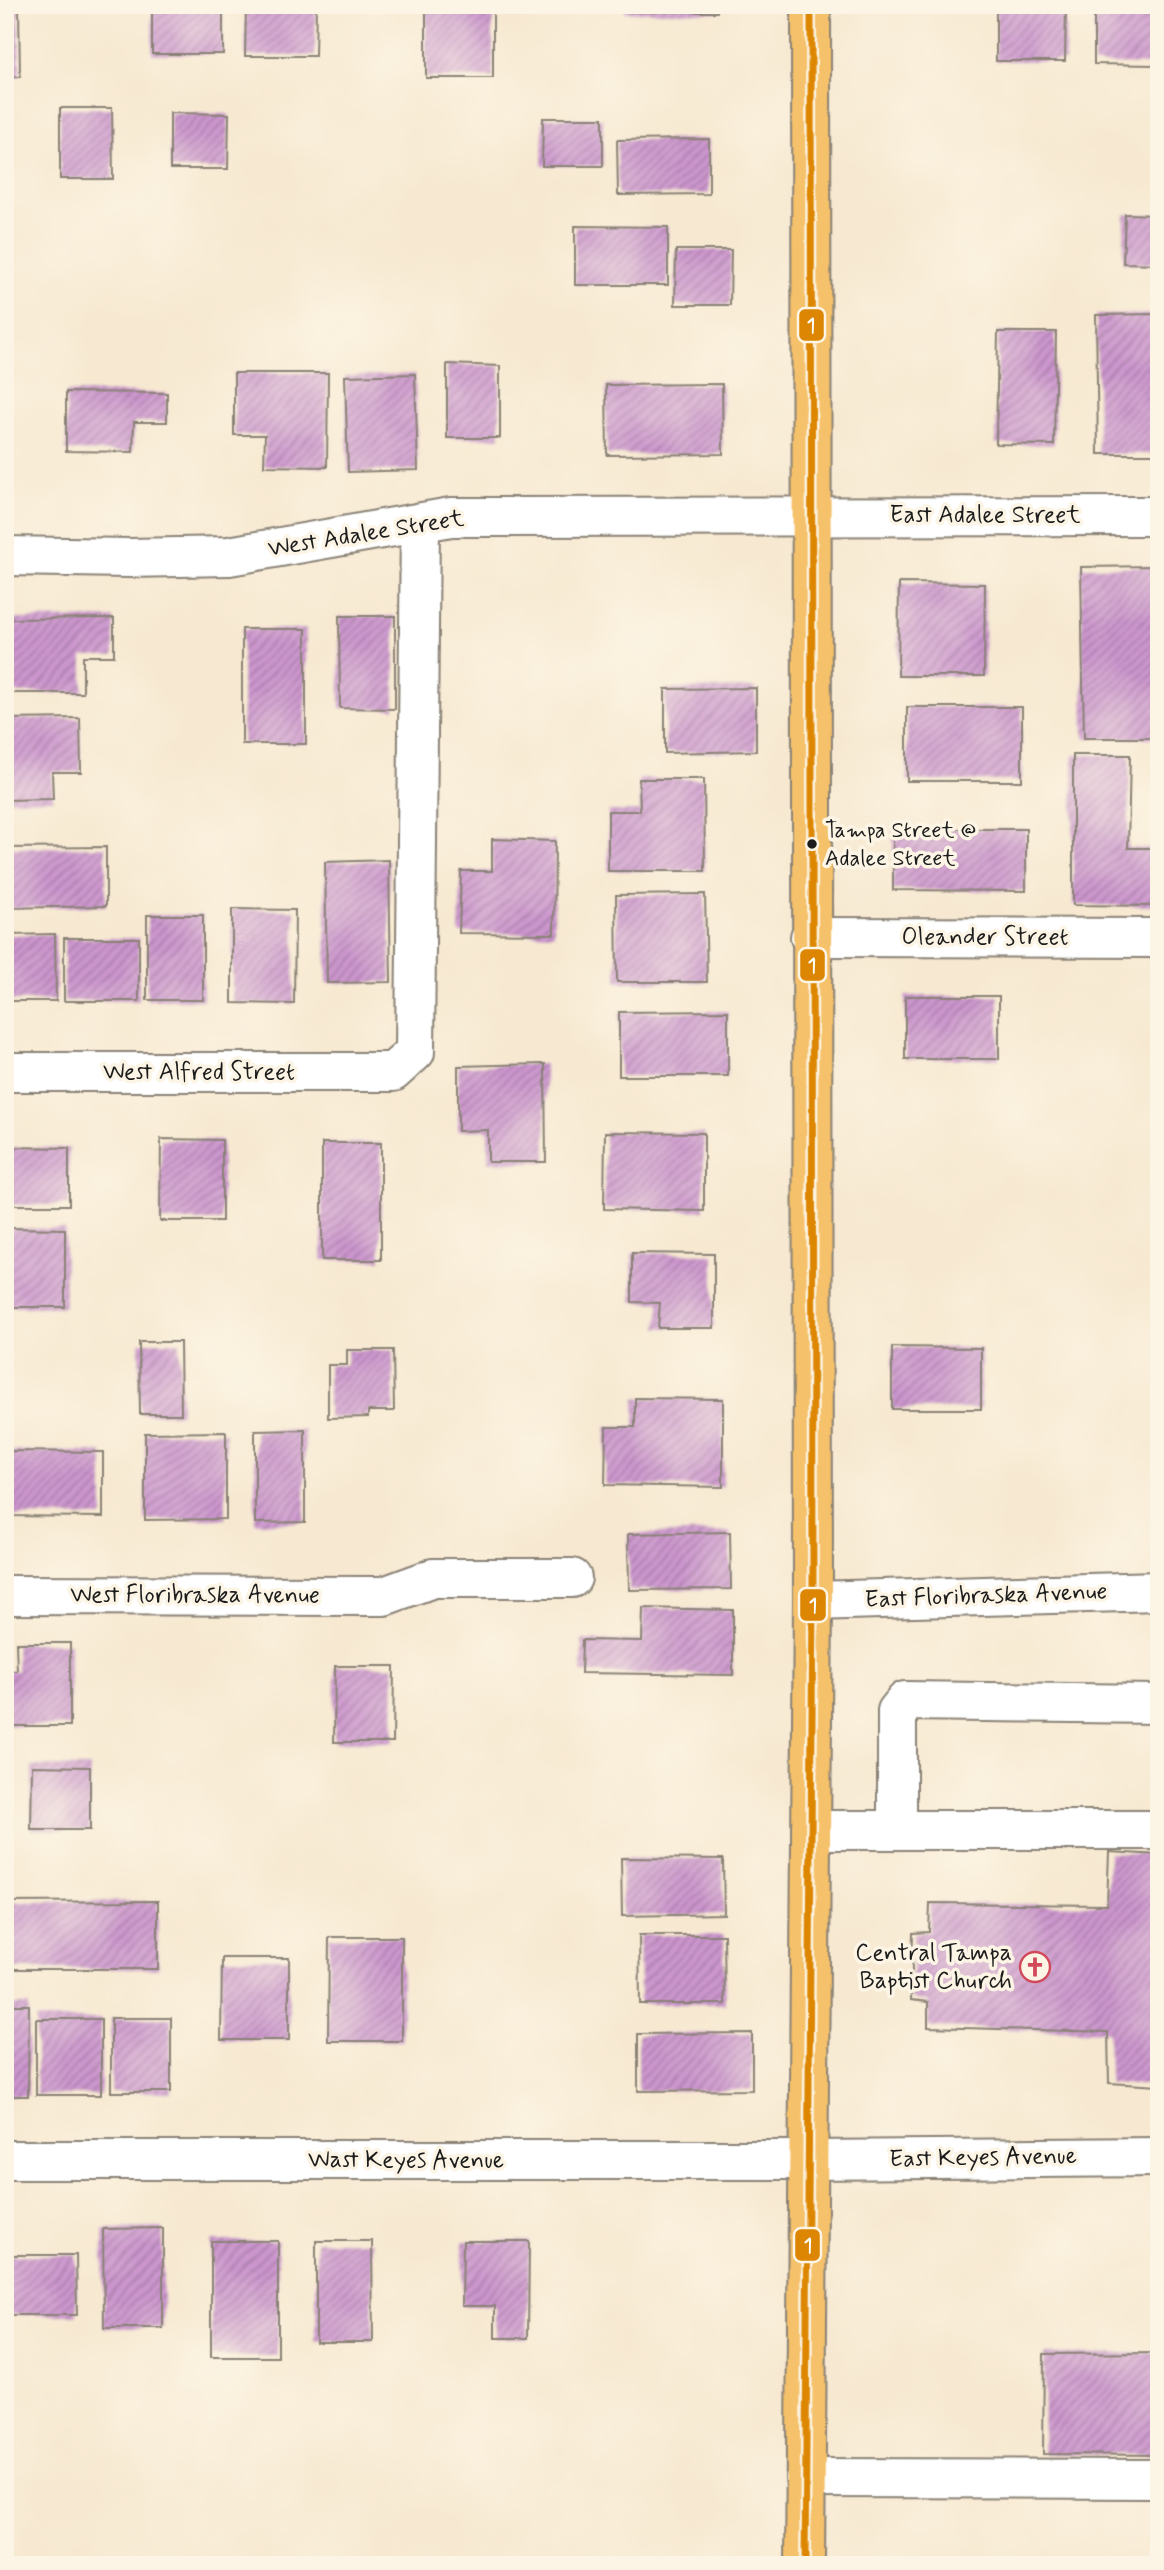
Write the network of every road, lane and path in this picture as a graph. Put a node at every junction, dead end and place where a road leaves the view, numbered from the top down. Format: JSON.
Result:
{"nodes":[{"id":1,"x":811,"y":5,"type":"edge"},
{"id":2,"x":811,"y":514,"type":"junction"},
{"id":3,"x":1159,"y":516,"type":"edge"},
{"id":4,"x":420,"y":523,"type":"junction"},
{"id":5,"x":5,"y":556,"type":"edge"},
{"id":6,"x":810,"y":937,"type":"junction"},
{"id":7,"x":1159,"y":938,"type":"edge"},
{"id":8,"x":5,"y":1072,"type":"edge"},
{"id":9,"x":572,"y":1578,"type":"dead end"},
{"id":10,"x":1159,"y":1591,"type":"edge"},
{"id":11,"x":5,"y":1595,"type":"edge"},
{"id":12,"x":813,"y":1601,"type":"junction"},
{"id":13,"x":1159,"y":1704,"type":"edge"},
{"id":14,"x":811,"y":1830,"type":"junction"},
{"id":15,"x":897,"y":1830,"type":"junction"},
{"id":16,"x":1159,"y":1830,"type":"edge"},
{"id":17,"x":1159,"y":2157,"type":"edge"},
{"id":18,"x":5,"y":2160,"type":"edge"},
{"id":19,"x":807,"y":2160,"type":"junction"},
{"id":20,"x":805,"y":2478,"type":"junction"},
{"id":21,"x":1159,"y":2479,"type":"edge"},
{"id":22,"x":805,"y":2565,"type":"edge"}],
"edges":[{"from":1,"to":2,"type":"main road"},
{"from":2,"to":3,"type":"street","name":"East Adalee Street"},
{"from":2,"to":4,"type":"street","name":"West Adalee Street"},
{"from":2,"to":6,"type":"main road"},
{"from":4,"to":5,"type":"street","name":"West Adalee Street"},
{"from":4,"to":8,"type":"street","name":"West Alfred Street"},
{"from":6,"to":7,"type":"street","name":"Oleander Street"},
{"from":6,"to":12,"type":"main road"},
{"from":9,"to":11,"type":"street","name":"West Floribraska Avenue"},
{"from":10,"to":12,"type":"street","name":"East Floribraska Avenue"},
{"from":12,"to":14,"type":"main road"},
{"from":13,"to":15,"type":"street"},
{"from":14,"to":15,"type":"street"},
{"from":14,"to":19,"type":"main road"},
{"from":15,"to":16,"type":"street"},
{"from":17,"to":19,"type":"street","name":"East Keyes Avenue"},
{"from":18,"to":19,"type":"street","name":"Wast Keyes Avenue"},
{"from":19,"to":20,"type":"main road"},
{"from":20,"to":21,"type":"street"},
{"from":20,"to":22,"type":"main road"}]}
